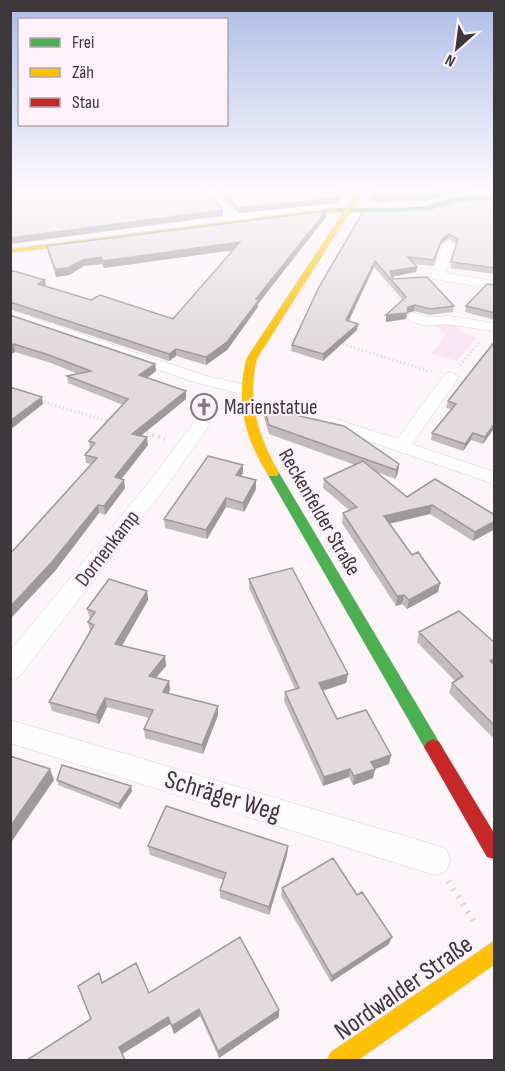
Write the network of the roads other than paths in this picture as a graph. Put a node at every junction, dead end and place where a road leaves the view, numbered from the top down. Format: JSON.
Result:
{"nodes":[{"id":1,"x":88,"y":240,"type":"edge"},
{"id":2,"x":329,"y":240,"type":"edge"},
{"id":3,"x":449,"y":245,"type":"edge"},
{"id":4,"x":10,"y":250,"type":"edge"},
{"id":5,"x":438,"y":276,"type":"junction"},
{"id":6,"x":398,"y":280,"type":"edge"},
{"id":7,"x":495,"y":285,"type":"edge"},
{"id":8,"x":10,"y":314,"type":"edge"},
{"id":9,"x":414,"y":317,"type":"road end"},
{"id":10,"x":493,"y":327,"type":"edge"},
{"id":11,"x":451,"y":377,"type":"road end"},
{"id":12,"x":244,"y":390,"type":"junction"},
{"id":13,"x":327,"y":421,"type":"edge"},
{"id":14,"x":201,"y":424,"type":"dead end"},
{"id":15,"x":402,"y":445,"type":"junction"},
{"id":16,"x":495,"y":478,"type":"edge"},
{"id":17,"x":10,"y":670,"type":"edge"},
{"id":18,"x":10,"y":731,"type":"edge"},
{"id":19,"x":495,"y":850,"type":"edge"},
{"id":20,"x":435,"y":860,"type":"road end"},
{"id":21,"x":494,"y":952,"type":"edge"},
{"id":22,"x":339,"y":1060,"type":"edge"}],
"edges":[{"from":1,"to":4,"type":"street"},
{"from":2,"to":12,"type":"street","name":"Reckenfelder Straße"},
{"from":3,"to":5,"type":"street"},
{"from":5,"to":6,"type":"street"},
{"from":5,"to":7,"type":"street"},
{"from":8,"to":12,"type":"street"},
{"from":9,"to":10,"type":"street"},
{"from":11,"to":15,"type":"street"},
{"from":12,"to":19,"type":"street","name":"Reckenfelder Straße"},
{"from":13,"to":15,"type":"street"},
{"from":14,"to":17,"type":"street","name":"Dornenkamp"},
{"from":15,"to":16,"type":"street"},
{"from":18,"to":20,"type":"street","name":"Schräger Weg"},
{"from":21,"to":22,"type":"street","name":"Nordwalder Straße"}]}
